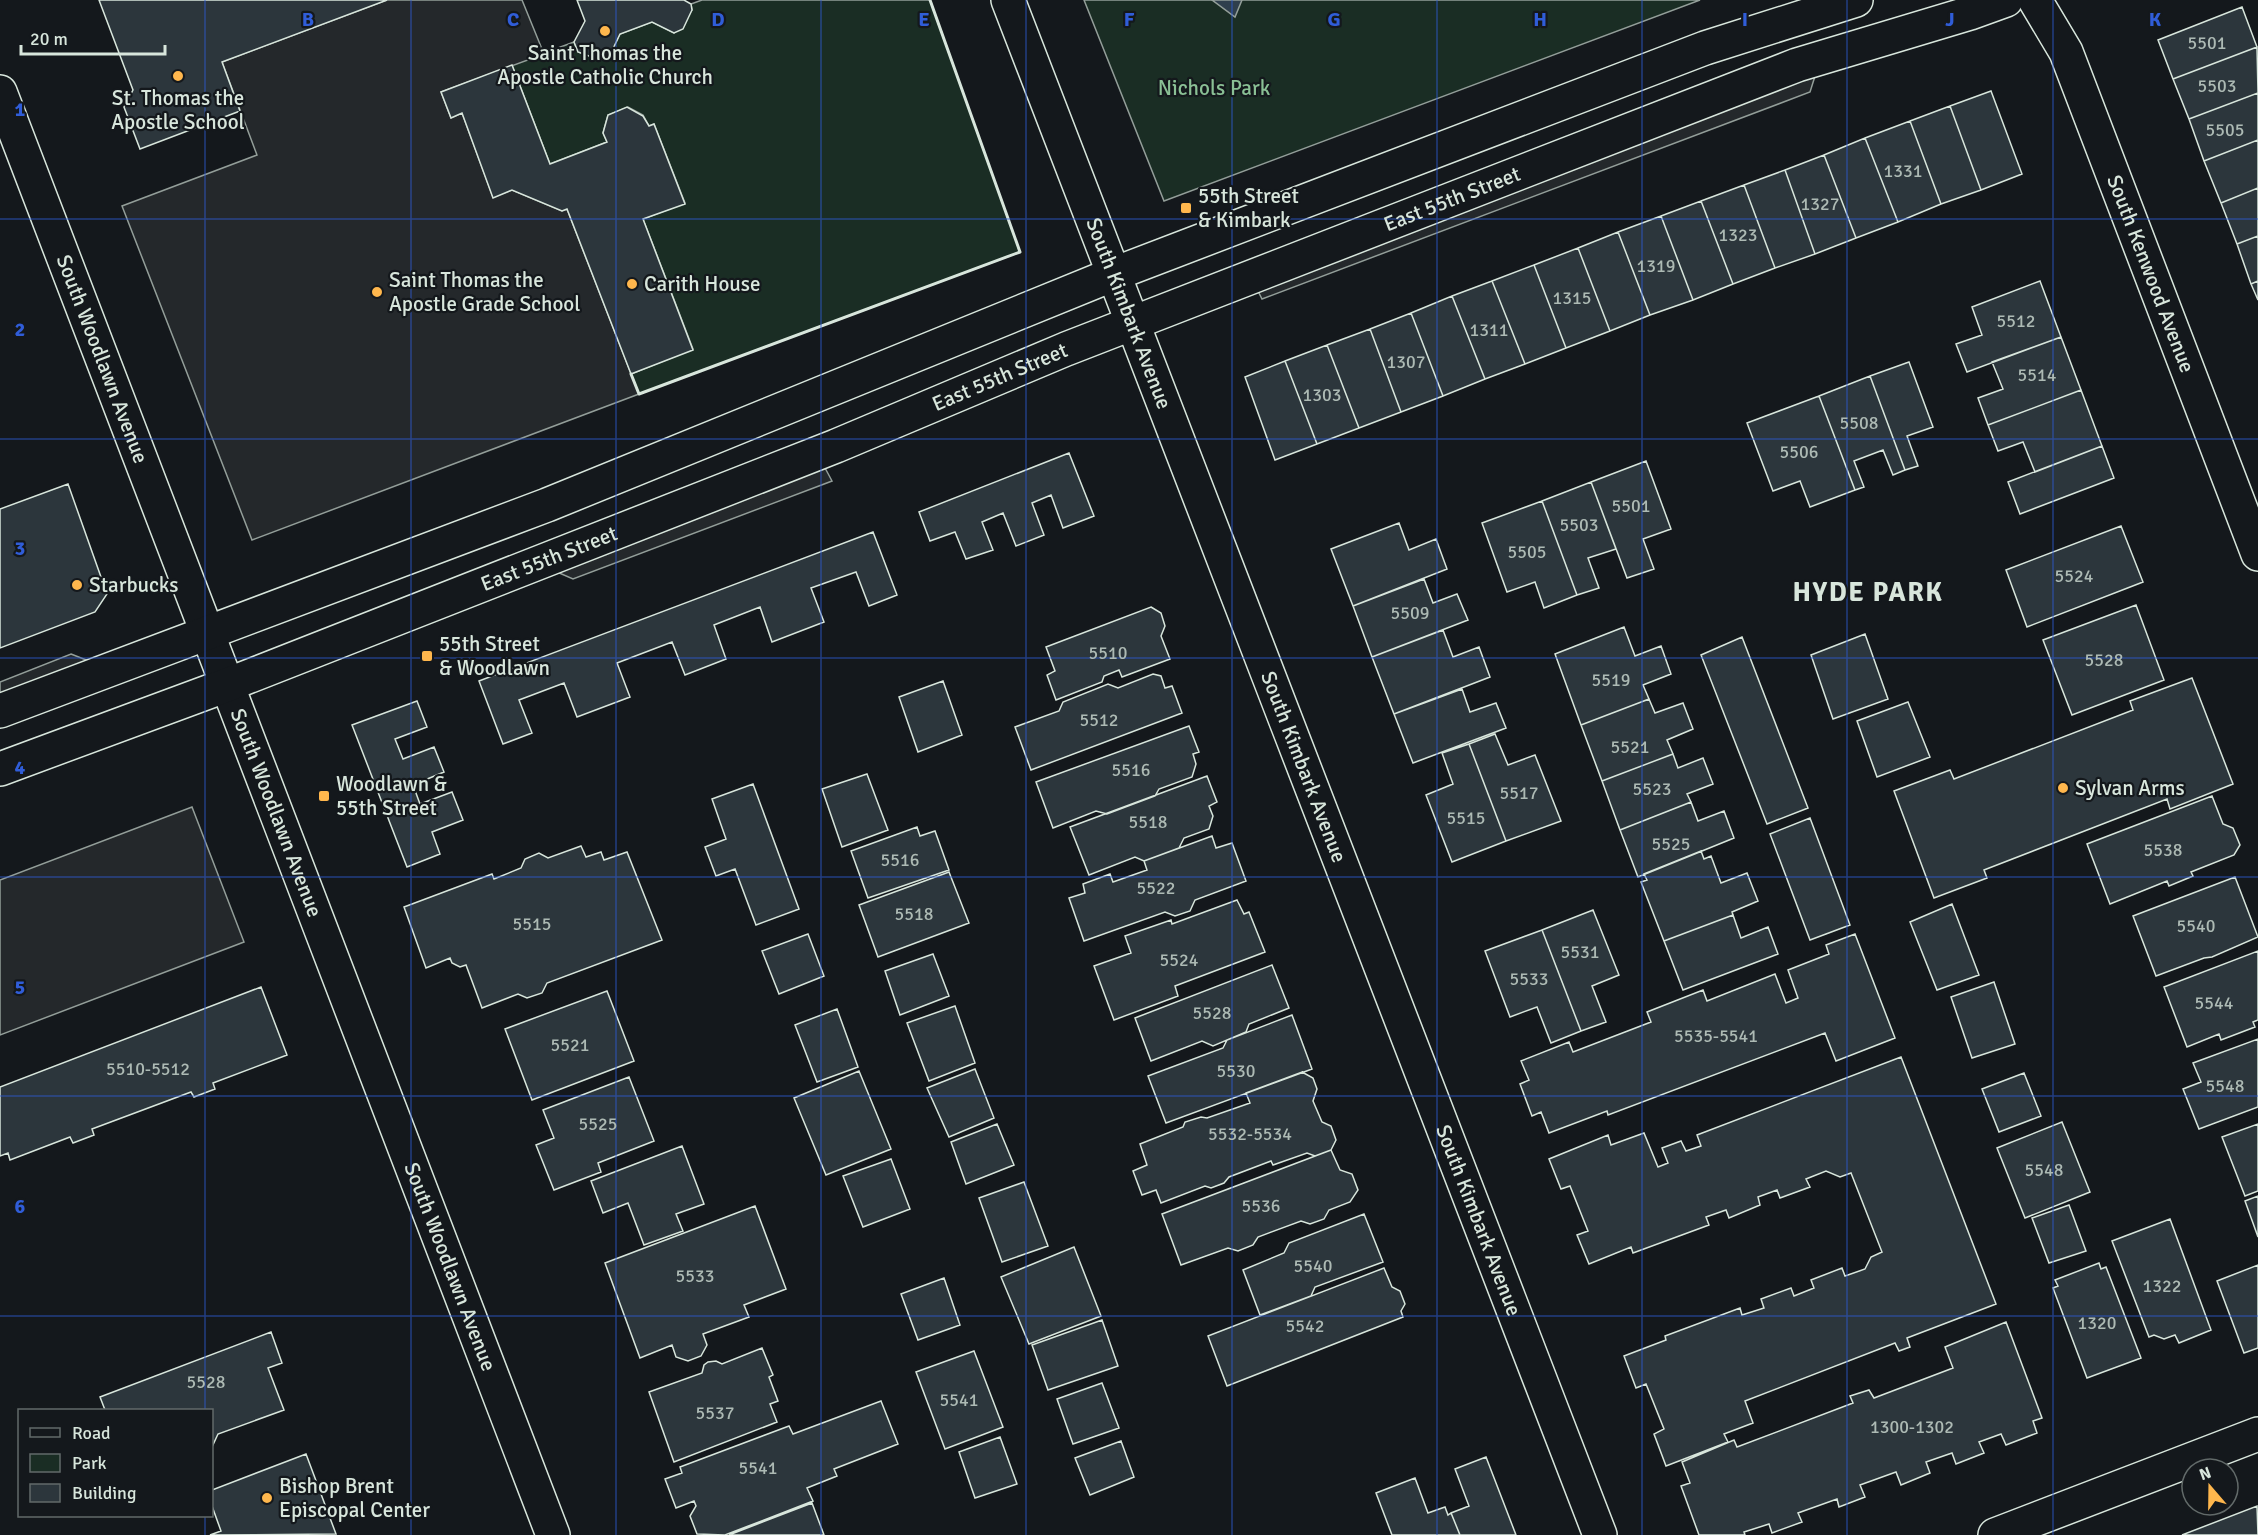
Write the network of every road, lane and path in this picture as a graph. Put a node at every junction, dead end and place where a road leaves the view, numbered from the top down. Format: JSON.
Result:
{"nodes":[{"id":1,"x":1008,"y":0,"type":"edge"},
{"id":2,"x":1856,"y":0,"type":"edge"},
{"id":3,"x":2006,"y":0,"type":"edge"},
{"id":4,"x":2035,"y":0,"type":"edge"},
{"id":5,"x":0,"y":92,"type":"edge"},
{"id":6,"x":1114,"y":274,"type":"junction"},
{"id":7,"x":1133,"y":322,"type":"junction"},
{"id":8,"x":2258,"y":554,"type":"edge"},
{"id":9,"x":208,"y":634,"type":"junction"},
{"id":10,"x":227,"y":685,"type":"junction"},
{"id":11,"x":0,"y":711,"type":"edge"},
{"id":12,"x":0,"y":769,"type":"edge"},
{"id":13,"x":2258,"y":1434,"type":"edge"},
{"id":14,"x":554,"y":1535,"type":"edge"},
{"id":15,"x":1600,"y":1535,"type":"edge"},
{"id":16,"x":1995,"y":1535,"type":"edge"}],
"edges":[{"from":1,"to":6,"type":"street","name":"South Kimbark Avenue"},
{"from":2,"to":6,"type":"street"},
{"from":3,"to":7,"type":"street","name":"East 55th Street"},
{"from":4,"to":8,"type":"street","name":"South Kenwood Avenue"},
{"from":5,"to":9,"type":"street","name":"South Woodlawn Avenue"},
{"from":6,"to":7,"type":"street","name":"South Kimbark Avenue"},
{"from":6,"to":9,"type":"street"},
{"from":7,"to":10,"type":"street","name":"East 55th Street"},
{"from":7,"to":15,"type":"street","name":"South Kimbark Avenue"},
{"from":9,"to":10,"type":"street","name":"South Woodlawn Avenue"},
{"from":9,"to":11,"type":"street"},
{"from":10,"to":12,"type":"street","name":"East 55th Street"},
{"from":10,"to":14,"type":"street","name":"South Woodlawn Avenue"},
{"from":13,"to":16,"type":"street"}]}
